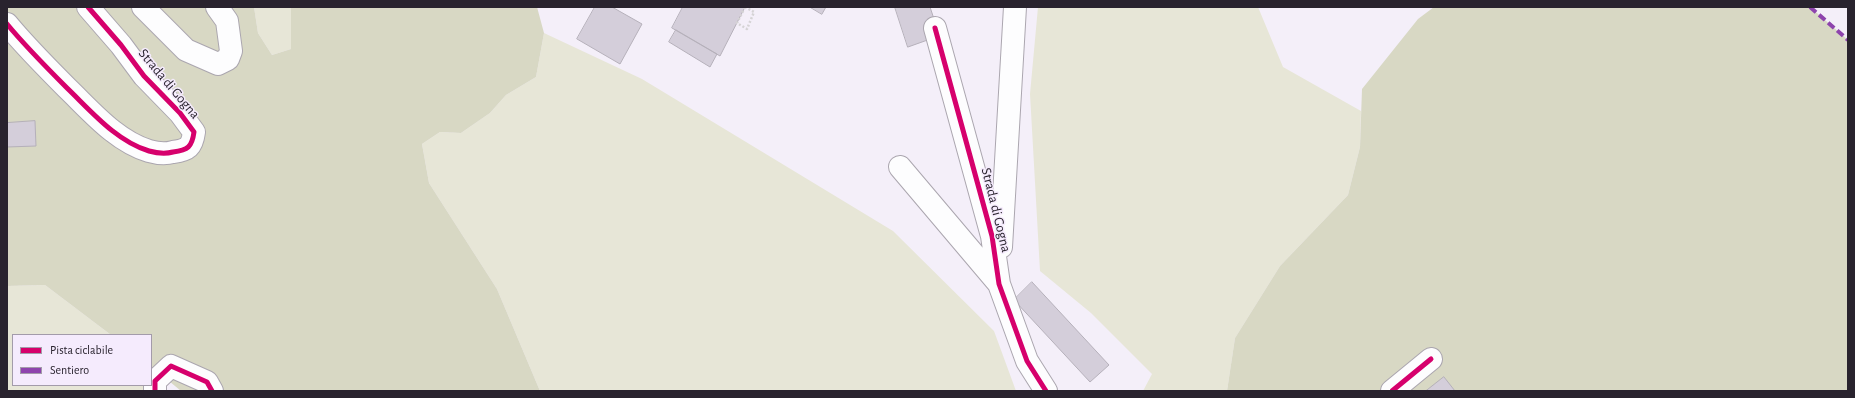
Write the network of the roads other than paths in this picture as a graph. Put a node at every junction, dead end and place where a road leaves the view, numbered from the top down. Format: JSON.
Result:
{"nodes":[{"id":1,"x":88,"y":7,"type":"edge"},
{"id":2,"x":143,"y":7,"type":"edge"},
{"id":3,"x":217,"y":7,"type":"edge"},
{"id":4,"x":1015,"y":7,"type":"edge"},
{"id":5,"x":7,"y":24,"type":"edge"},
{"id":6,"x":935,"y":28,"type":"dead end"},
{"id":7,"x":900,"y":167,"type":"dead end"},
{"id":8,"x":999,"y":284,"type":"junction"},
{"id":9,"x":1431,"y":359,"type":"dead end"},
{"id":10,"x":155,"y":391,"type":"edge"},
{"id":11,"x":212,"y":391,"type":"edge"},
{"id":12,"x":1046,"y":391,"type":"edge"},
{"id":13,"x":1392,"y":391,"type":"edge"}],
"edges":[{"from":1,"to":5,"type":"street","name":"Strada di Gogna"},
{"from":2,"to":3,"type":"street"},
{"from":4,"to":8,"type":"street","name":"Strada di Gogna"},
{"from":6,"to":8,"type":"street","name":"Strada di Gogna"},
{"from":7,"to":8,"type":"street","name":"Strada di Gogna"},
{"from":8,"to":12,"type":"street","name":"Strada di Gogna"},
{"from":9,"to":13,"type":"street"},
{"from":10,"to":11,"type":"street"}]}
